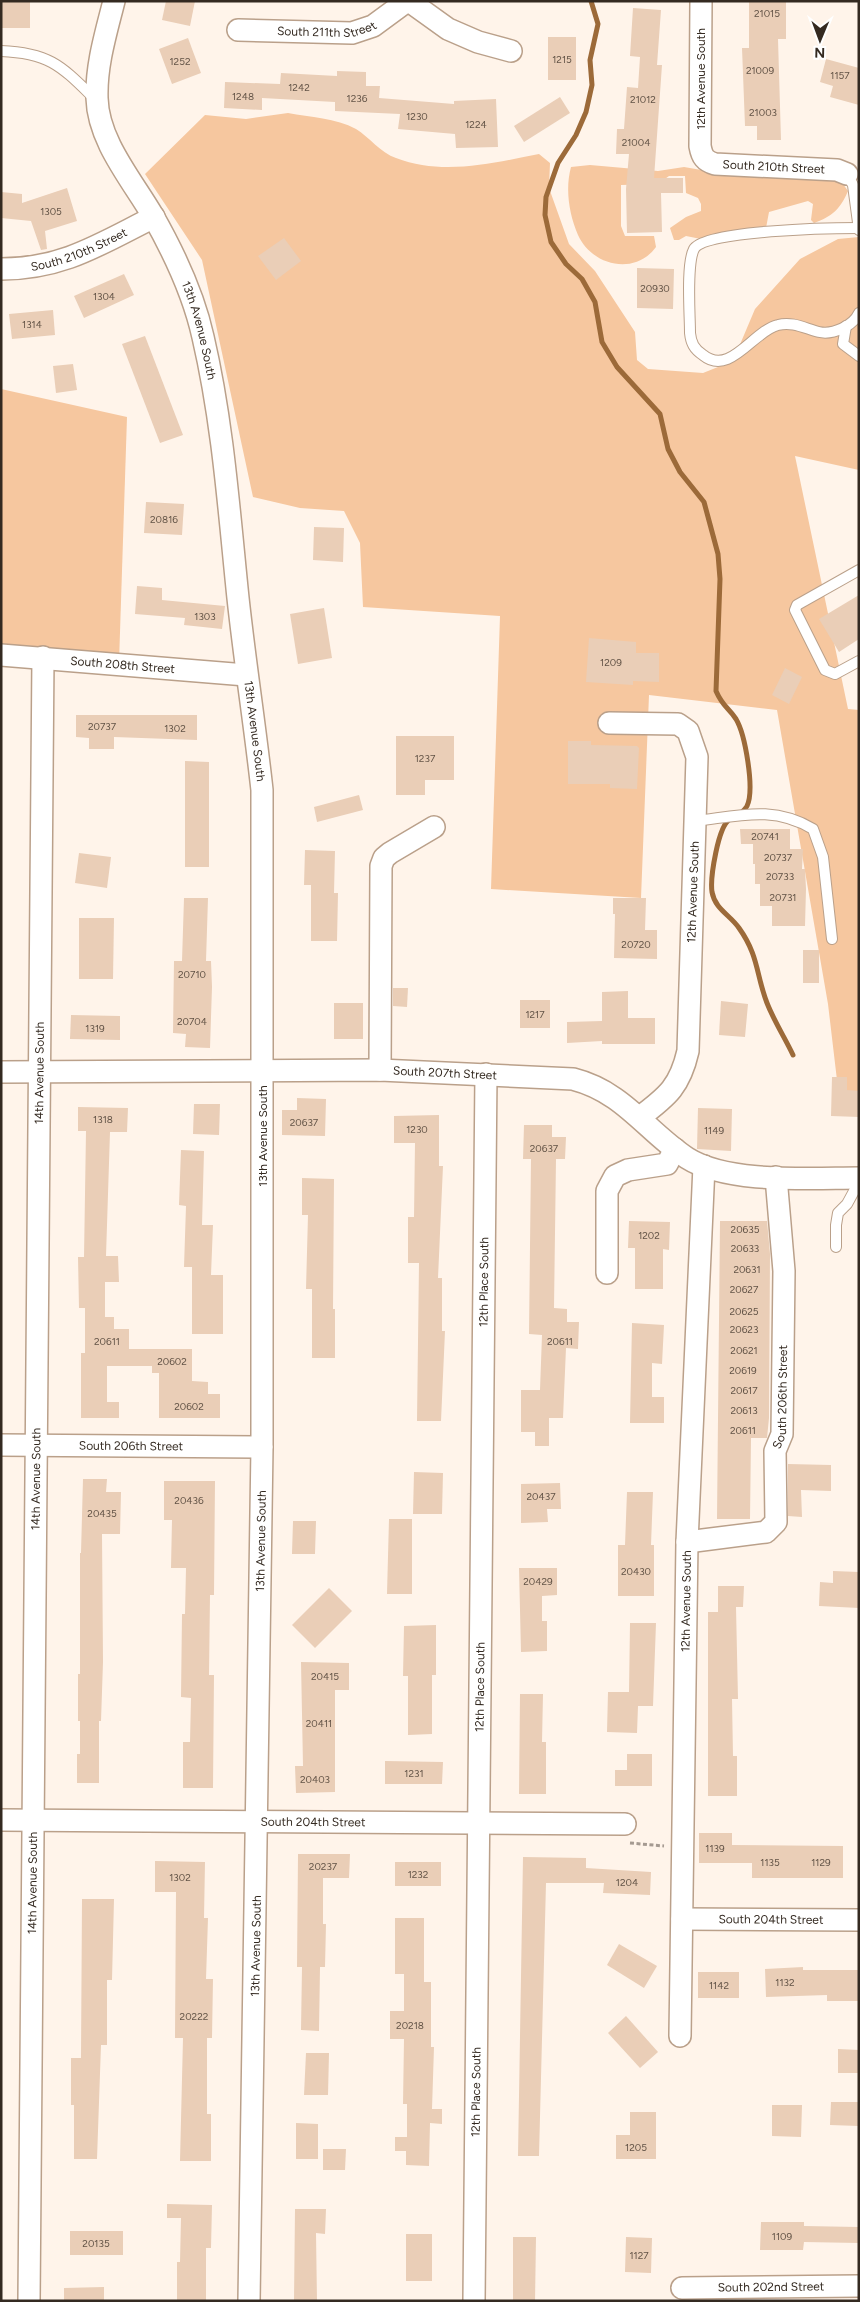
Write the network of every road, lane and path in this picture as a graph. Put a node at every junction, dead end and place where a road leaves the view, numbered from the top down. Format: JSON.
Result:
{"nodes":[{"id":1,"x":114,"y":1,"type":"edge"},
{"id":2,"x":408,"y":1,"type":"edge"},
{"id":3,"x":701,"y":1,"type":"edge"},
{"id":4,"x":238,"y":30,"type":"dead end"},
{"id":5,"x":1,"y":51,"type":"edge"},
{"id":6,"x":511,"y":51,"type":"dead end"},
{"id":7,"x":97,"y":100,"type":"junction"},
{"id":8,"x":702,"y":157,"type":"joint"},
{"id":9,"x":847,"y":174,"type":"joint"},
{"id":10,"x":154,"y":217,"type":"junction"},
{"id":11,"x":859,"y":229,"type":"edge"},
{"id":12,"x":1,"y":269,"type":"edge"},
{"id":13,"x":859,"y":313,"type":"edge"},
{"id":14,"x":846,"y":326,"type":"junction"},
{"id":15,"x":859,"y":356,"type":"edge"},
{"id":16,"x":859,"y":570,"type":"edge"},
{"id":17,"x":1,"y":655,"type":"edge"},
{"id":18,"x":43,"y":657,"type":"junction"},
{"id":19,"x":859,"y":660,"type":"edge"},
{"id":20,"x":246,"y":675,"type":"junction"},
{"id":21,"x":609,"y":723,"type":"dead end"},
{"id":22,"x":695,"y":821,"type":"junction"},
{"id":23,"x":434,"y":827,"type":"dead end"},
{"id":24,"x":832,"y":939,"type":"dead end"},
{"id":25,"x":263,"y":1069,"type":"junction"},
{"id":26,"x":380,"y":1070,"type":"junction"},
{"id":27,"x":40,"y":1071,"type":"junction"},
{"id":28,"x":1,"y":1072,"type":"edge"},
{"id":29,"x":486,"y":1074,"type":"junction"},
{"id":30,"x":640,"y":1117,"type":"junction"},
{"id":31,"x":675,"y":1149,"type":"junction"},
{"id":32,"x":704,"y":1166,"type":"junction"},
{"id":33,"x":776,"y":1177,"type":"junction"},
{"id":34,"x":859,"y":1178,"type":"edge"},
{"id":35,"x":859,"y":1182,"type":"edge"},
{"id":36,"x":836,"y":1247,"type":"dead end"},
{"id":37,"x":607,"y":1273,"type":"dead end"},
{"id":38,"x":1,"y":1446,"type":"edge"},
{"id":39,"x":36,"y":1446,"type":"junction"},
{"id":40,"x":262,"y":1447,"type":"junction"},
{"id":41,"x":687,"y":1542,"type":"junction"},
{"id":42,"x":1,"y":1820,"type":"edge"},
{"id":43,"x":34,"y":1820,"type":"junction"},
{"id":44,"x":258,"y":1820,"type":"junction"},
{"id":45,"x":477,"y":1824,"type":"junction"},
{"id":46,"x":616,"y":1824,"type":"joint"},
{"id":47,"x":683,"y":1847,"type":"junction"},
{"id":48,"x":682,"y":1919,"type":"junction"},
{"id":49,"x":859,"y":1920,"type":"edge"},
{"id":50,"x":680,"y":2036,"type":"dead end"},
{"id":51,"x":859,"y":2286,"type":"edge"},
{"id":52,"x":682,"y":2288,"type":"dead end"},
{"id":53,"x":29,"y":2301,"type":"edge"},
{"id":54,"x":249,"y":2301,"type":"edge"},
{"id":55,"x":474,"y":2301,"type":"edge"}],
"edges":[{"from":1,"to":7,"type":"street","name":"13th Avenue South"},
{"from":2,"to":4,"type":"street","name":"South 211th Street"},
{"from":2,"to":6,"type":"street","name":"South 211th Street"},
{"from":3,"to":8,"type":"street","name":"12th Avenue South"},
{"from":5,"to":7,"type":"lane"},
{"from":7,"to":10,"type":"street","name":"13th Avenue South"},
{"from":8,"to":9,"type":"street","name":"South 210th Street"},
{"from":9,"to":11,"type":"lane"},
{"from":10,"to":12,"type":"street","name":"South 210th Street"},
{"from":10,"to":20,"type":"street","name":"13th Avenue South"},
{"from":11,"to":14,"type":"lane"},
{"from":13,"to":14,"type":"lane"},
{"from":14,"to":15,"type":"lane"},
{"from":16,"to":19,"type":"lane"},
{"from":17,"to":18,"type":"street","name":"South 208th Street"},
{"from":18,"to":20,"type":"street","name":"South 208th Street"},
{"from":18,"to":27,"type":"street","name":"14th Avenue South"},
{"from":20,"to":25,"type":"street","name":"13th Avenue South"},
{"from":21,"to":22,"type":"street","name":"12th Avenue South"},
{"from":22,"to":24,"type":"lane"},
{"from":22,"to":30,"type":"street","name":"12th Avenue South"},
{"from":23,"to":26,"type":"street"},
{"from":25,"to":26,"type":"street","name":"South 207th Street"},
{"from":25,"to":27,"type":"street","name":"South 207th Street"},
{"from":25,"to":40,"type":"street","name":"13th Avenue South"},
{"from":26,"to":29,"type":"street","name":"South 207th Street"},
{"from":27,"to":28,"type":"street","name":"South 207th Street"},
{"from":27,"to":39,"type":"street","name":"14th Avenue South"},
{"from":29,"to":30,"type":"street","name":"South 207th Street"},
{"from":29,"to":45,"type":"street","name":"12th Place South"},
{"from":30,"to":31,"type":"street","name":"South 207th Street"},
{"from":31,"to":32,"type":"street","name":"South 207th Street"},
{"from":31,"to":37,"type":"street"},
{"from":32,"to":33,"type":"street","name":"South 207th Street"},
{"from":32,"to":41,"type":"street","name":"12th Avenue South"},
{"from":33,"to":34,"type":"street","name":"South 207th Street"},
{"from":33,"to":41,"type":"street","name":"South 206th Street"},
{"from":35,"to":36,"type":"lane"},
{"from":38,"to":39,"type":"street","name":"South 206th Street"},
{"from":39,"to":40,"type":"street","name":"South 206th Street"},
{"from":39,"to":43,"type":"street","name":"14th Avenue South"},
{"from":40,"to":44,"type":"street","name":"13th Avenue South"},
{"from":41,"to":47,"type":"street","name":"12th Avenue South"},
{"from":42,"to":43,"type":"street","name":"South 204th Street"},
{"from":43,"to":44,"type":"street","name":"South 204th Street"},
{"from":43,"to":53,"type":"street","name":"14th Avenue South"},
{"from":44,"to":45,"type":"street","name":"South 204th Street"},
{"from":44,"to":54,"type":"street","name":"13th Avenue South"},
{"from":45,"to":46,"type":"street","name":"South 204th Street"},
{"from":45,"to":55,"type":"street","name":"12th Place South"},
{"from":46,"to":47,"type":"path"},
{"from":47,"to":48,"type":"street","name":"12th Avenue South"},
{"from":48,"to":49,"type":"street","name":"South 204th Street"},
{"from":48,"to":50,"type":"street","name":"12th Avenue South"},
{"from":51,"to":52,"type":"street","name":"South 202nd Street"}]}
